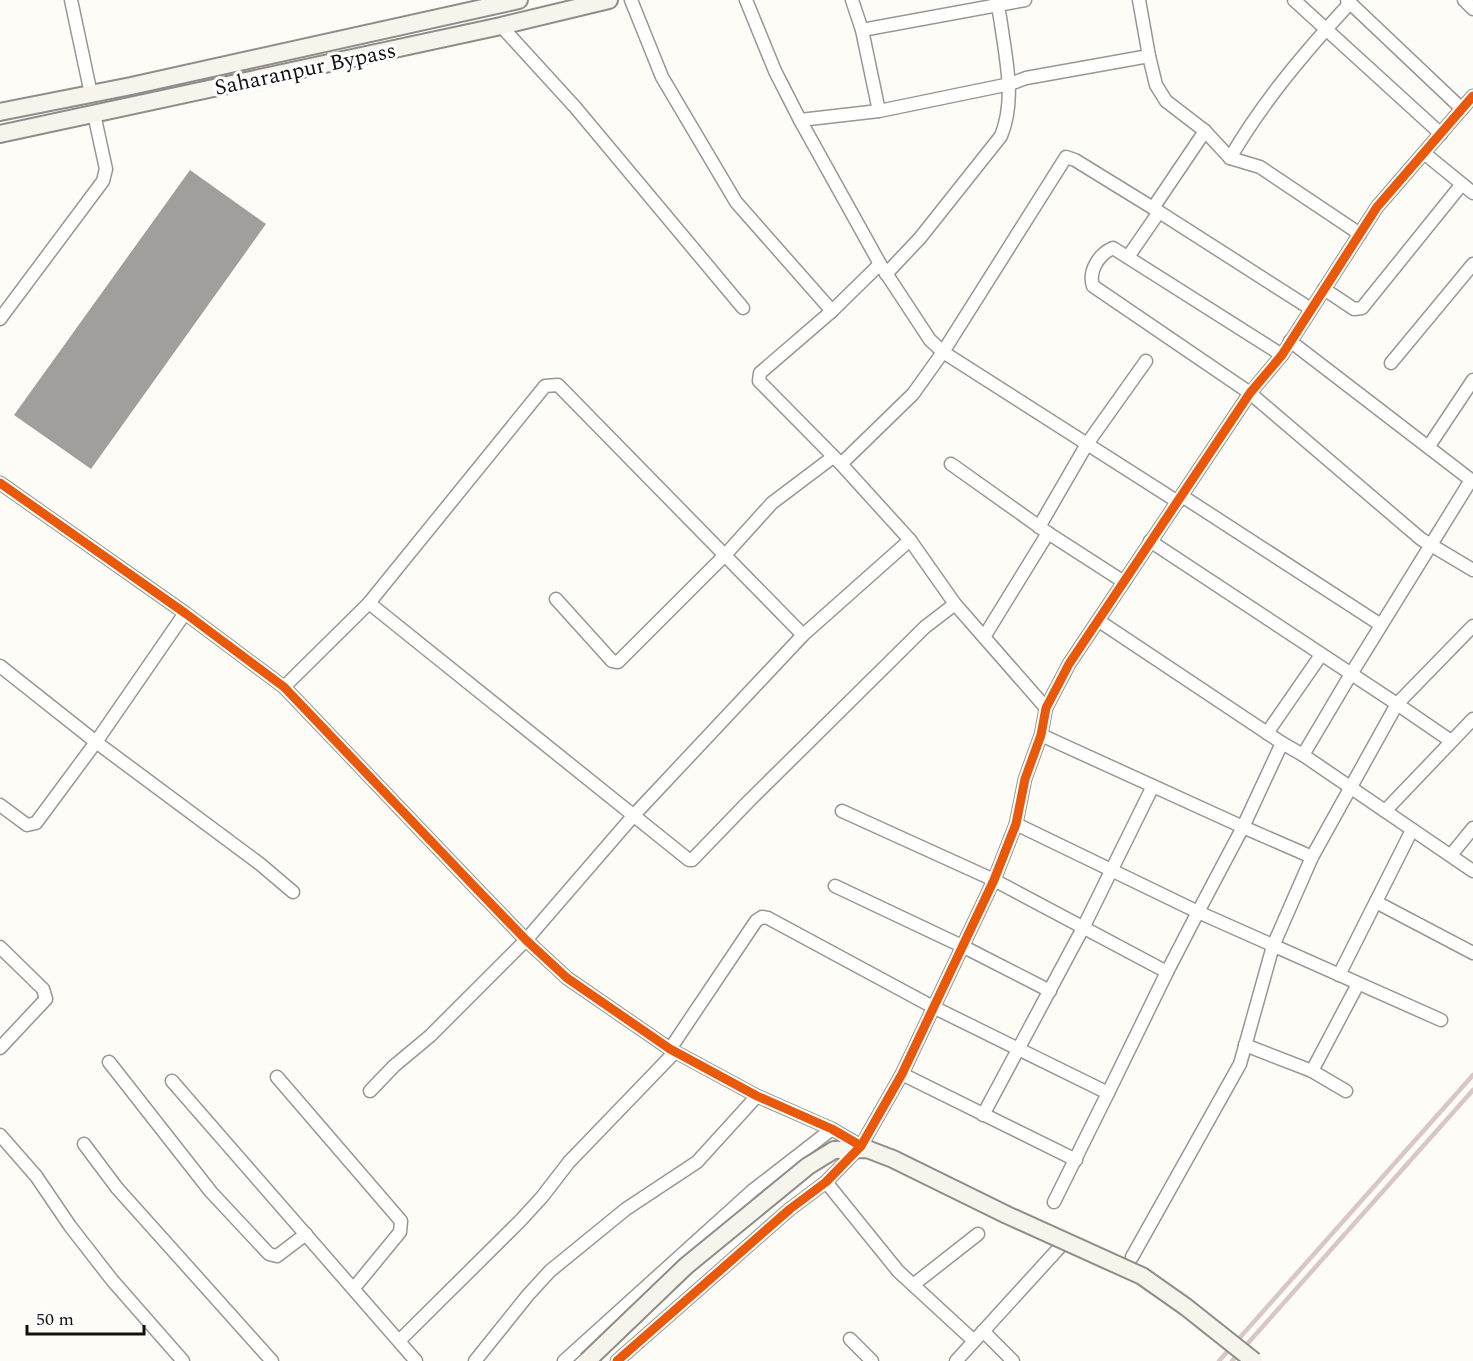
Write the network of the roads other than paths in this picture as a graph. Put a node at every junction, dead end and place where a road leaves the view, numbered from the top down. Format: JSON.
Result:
{"nodes":[{"id":1,"x":71,"y":0,"type":"edge"},
{"id":2,"x":519,"y":0,"type":"edge"},
{"id":3,"x":609,"y":0,"type":"edge"},
{"id":4,"x":631,"y":0,"type":"edge"},
{"id":5,"x":746,"y":0,"type":"edge"},
{"id":6,"x":852,"y":0,"type":"edge"},
{"id":7,"x":1025,"y":0,"type":"edge"},
{"id":8,"x":1139,"y":0,"type":"edge"},
{"id":9,"x":1294,"y":0,"type":"edge"},
{"id":10,"x":1464,"y":0,"type":"edge"},
{"id":11,"x":1349,"y":2,"type":"edge"},
{"id":12,"x":997,"y":3,"type":"edge"},
{"id":13,"x":1473,"y":9,"type":"edge"},
{"id":14,"x":501,"y":26,"type":"junction"},
{"id":15,"x":862,"y":30,"type":"junction"},
{"id":16,"x":1326,"y":30,"type":"junction"},
{"id":17,"x":1149,"y":56,"type":"junction"},
{"id":18,"x":1010,"y":84,"type":"junction"},
{"id":19,"x":91,"y":94,"type":"junction"},
{"id":20,"x":1473,"y":96,"type":"edge"},
{"id":21,"x":37,"y":105,"type":"junction"},
{"id":22,"x":1462,"y":109,"type":"junction"},
{"id":23,"x":879,"y":111,"type":"junction"},
{"id":24,"x":0,"y":112,"type":"edge"},
{"id":25,"x":94,"y":114,"type":"junction"},
{"id":26,"x":800,"y":120,"type":"junction"},
{"id":27,"x":42,"y":125,"type":"junction"},
{"id":28,"x":1205,"y":131,"type":"junction"},
{"id":29,"x":0,"y":134,"type":"edge"},
{"id":30,"x":1441,"y":134,"type":"junction"},
{"id":31,"x":1424,"y":153,"type":"junction"},
{"id":32,"x":1230,"y":158,"type":"junction"},
{"id":33,"x":1462,"y":184,"type":"junction"},
{"id":34,"x":1473,"y":193,"type":"edge"},
{"id":35,"x":1156,"y":210,"type":"junction"},
{"id":36,"x":1360,"y":234,"type":"junction"},
{"id":37,"x":1128,"y":257,"type":"junction"},
{"id":38,"x":1473,"y":264,"type":"edge"},
{"id":39,"x":883,"y":269,"type":"junction"},
{"id":40,"x":1324,"y":289,"type":"junction"},
{"id":41,"x":743,"y":308,"type":"dead end"},
{"id":42,"x":1311,"y":309,"type":"junction"},
{"id":43,"x":832,"y":311,"type":"junction"},
{"id":44,"x":0,"y":319,"type":"edge"},
{"id":45,"x":1290,"y":341,"type":"junction"},
{"id":46,"x":943,"y":351,"type":"junction"},
{"id":47,"x":1282,"y":355,"type":"junction"},
{"id":48,"x":1146,"y":361,"type":"dead end"},
{"id":49,"x":1391,"y":363,"type":"dead end"},
{"id":50,"x":1473,"y":380,"type":"edge"},
{"id":51,"x":1250,"y":393,"type":"junction"},
{"id":52,"x":1087,"y":444,"type":"junction"},
{"id":53,"x":1429,"y":446,"type":"junction"},
{"id":54,"x":837,"y":460,"type":"junction"},
{"id":55,"x":951,"y":464,"type":"dead end"},
{"id":56,"x":1472,"y":480,"type":"edge"},
{"id":57,"x":0,"y":483,"type":"edge"},
{"id":58,"x":1180,"y":499,"type":"junction"},
{"id":59,"x":1043,"y":530,"type":"junction"},
{"id":60,"x":910,"y":540,"type":"junction"},
{"id":61,"x":1150,"y":541,"type":"junction"},
{"id":62,"x":1431,"y":546,"type":"junction"},
{"id":63,"x":725,"y":555,"type":"junction"},
{"id":64,"x":1473,"y":570,"type":"edge"},
{"id":65,"x":1124,"y":582,"type":"junction"},
{"id":66,"x":556,"y":599,"type":"dead end"},
{"id":67,"x":369,"y":603,"type":"junction"},
{"id":68,"x":955,"y":604,"type":"junction"},
{"id":69,"x":185,"y":613,"type":"junction"},
{"id":70,"x":1099,"y":621,"type":"junction"},
{"id":71,"x":1381,"y":625,"type":"junction"},
{"id":72,"x":1473,"y":626,"type":"edge"},
{"id":73,"x":803,"y":635,"type":"junction"},
{"id":74,"x":984,"y":637,"type":"junction"},
{"id":75,"x":1321,"y":655,"type":"junction"},
{"id":76,"x":0,"y":666,"type":"edge"},
{"id":77,"x":1350,"y":674,"type":"junction"},
{"id":78,"x":284,"y":687,"type":"junction"},
{"id":79,"x":1397,"y":704,"type":"junction"},
{"id":80,"x":1046,"y":708,"type":"junction"},
{"id":81,"x":1473,"y":719,"type":"edge"},
{"id":82,"x":1268,"y":733,"type":"junction"},
{"id":83,"x":1041,"y":735,"type":"junction"},
{"id":84,"x":1451,"y":741,"type":"junction"},
{"id":85,"x":96,"y":742,"type":"junction"},
{"id":86,"x":1282,"y":743,"type":"junction"},
{"id":87,"x":1303,"y":755,"type":"junction"},
{"id":88,"x":1154,"y":786,"type":"junction"},
{"id":89,"x":1351,"y":788,"type":"junction"},
{"id":90,"x":0,"y":805,"type":"edge"},
{"id":91,"x":842,"y":811,"type":"dead end"},
{"id":92,"x":1385,"y":812,"type":"junction"},
{"id":93,"x":634,"y":814,"type":"junction"},
{"id":94,"x":1016,"y":824,"type":"junction"},
{"id":95,"x":1243,"y":827,"type":"junction"},
{"id":96,"x":1473,"y":828,"type":"edge"},
{"id":97,"x":1412,"y":831,"type":"junction"},
{"id":98,"x":1450,"y":855,"type":"junction"},
{"id":99,"x":1312,"y":858,"type":"junction"},
{"id":100,"x":1111,"y":869,"type":"junction"},
{"id":101,"x":1473,"y":871,"type":"edge"},
{"id":102,"x":994,"y":880,"type":"junction"},
{"id":103,"x":835,"y":886,"type":"dead end"},
{"id":104,"x":293,"y":892,"type":"dead end"},
{"id":105,"x":1376,"y":902,"type":"junction"},
{"id":106,"x":1198,"y":912,"type":"junction"},
{"id":107,"x":1083,"y":928,"type":"junction"},
{"id":108,"x":526,"y":940,"type":"junction"},
{"id":109,"x":1273,"y":946,"type":"junction"},
{"id":110,"x":0,"y":947,"type":"edge"},
{"id":111,"x":964,"y":947,"type":"junction"},
{"id":112,"x":1473,"y":953,"type":"edge"},
{"id":113,"x":1167,"y":972,"type":"junction"},
{"id":114,"x":1339,"y":975,"type":"junction"},
{"id":115,"x":1358,"y":984,"type":"junction"},
{"id":116,"x":1050,"y":991,"type":"junction"},
{"id":117,"x":933,"y":1007,"type":"junction"},
{"id":118,"x":1441,"y":1020,"type":"dead end"},
{"id":119,"x":1245,"y":1045,"type":"junction"},
{"id":120,"x":0,"y":1048,"type":"edge"},
{"id":121,"x":1018,"y":1049,"type":"junction"},
{"id":122,"x":672,"y":1051,"type":"junction"},
{"id":123,"x":109,"y":1062,"type":"dead end"},
{"id":124,"x":1312,"y":1071,"type":"junction"},
{"id":125,"x":902,"y":1074,"type":"junction"},
{"id":126,"x":278,"y":1077,"type":"dead end"},
{"id":127,"x":172,"y":1081,"type":"dead end"},
{"id":128,"x":370,"y":1091,"type":"dead end"},
{"id":129,"x":1346,"y":1091,"type":"dead end"},
{"id":130,"x":1108,"y":1093,"type":"junction"},
{"id":131,"x":757,"y":1096,"type":"junction"},
{"id":132,"x":983,"y":1115,"type":"junction"},
{"id":133,"x":832,"y":1129,"type":"junction"},
{"id":134,"x":0,"y":1135,"type":"edge"},
{"id":135,"x":84,"y":1144,"type":"dead end"},
{"id":136,"x":861,"y":1146,"type":"junction"},
{"id":137,"x":1076,"y":1160,"type":"junction"},
{"id":138,"x":826,"y":1182,"type":"junction"},
{"id":139,"x":1054,"y":1202,"type":"dead end"},
{"id":140,"x":306,"y":1233,"type":"junction"},
{"id":141,"x":978,"y":1234,"type":"dead end"},
{"id":142,"x":1059,"y":1248,"type":"dead end"},
{"id":143,"x":1132,"y":1257,"type":"dead end"},
{"id":144,"x":913,"y":1285,"type":"junction"},
{"id":145,"x":354,"y":1288,"type":"junction"},
{"id":146,"x":983,"y":1331,"type":"junction"},
{"id":147,"x":850,"y":1339,"type":"dead end"},
{"id":148,"x":400,"y":1340,"type":"junction"},
{"id":149,"x":974,"y":1341,"type":"junction"},
{"id":150,"x":630,"y":1356,"type":"edge"},
{"id":151,"x":183,"y":1361,"type":"edge"},
{"id":152,"x":272,"y":1361,"type":"edge"},
{"id":153,"x":416,"y":1361,"type":"edge"},
{"id":154,"x":476,"y":1361,"type":"edge"},
{"id":155,"x":564,"y":1361,"type":"edge"},
{"id":156,"x":587,"y":1361,"type":"edge"},
{"id":157,"x":617,"y":1361,"type":"edge"},
{"id":158,"x":872,"y":1361,"type":"edge"},
{"id":159,"x":956,"y":1361,"type":"edge"},
{"id":160,"x":1013,"y":1361,"type":"edge"},
{"id":161,"x":1254,"y":1361,"type":"edge"}],
"edges":[{"from":1,"to":19,"type":"street"},
{"from":2,"to":19,"type":"main road"},
{"from":3,"to":14,"type":"main road","name":"Saharanpur Bypass"},
{"from":4,"to":43,"type":"street"},
{"from":5,"to":26,"type":"street"},
{"from":6,"to":15,"type":"street"},
{"from":7,"to":12,"type":"street"},
{"from":8,"to":17,"type":"street"},
{"from":9,"to":16,"type":"street"},
{"from":10,"to":13,"type":"street"},
{"from":11,"to":16,"type":"street"},
{"from":11,"to":22,"type":"street"},
{"from":12,"to":15,"type":"street"},
{"from":12,"to":18,"type":"street"},
{"from":14,"to":25,"type":"main road","name":"Saharanpur Bypass"},
{"from":14,"to":41,"type":"street"},
{"from":15,"to":23,"type":"street"},
{"from":16,"to":30,"type":"street"},
{"from":16,"to":32,"type":"street"},
{"from":17,"to":18,"type":"street"},
{"from":17,"to":28,"type":"street"},
{"from":18,"to":23,"type":"street"},
{"from":18,"to":39,"type":"street"},
{"from":19,"to":21,"type":"main road"},
{"from":20,"to":22,"type":"street"},
{"from":21,"to":24,"type":"main road"},
{"from":21,"to":27,"type":"main road"},
{"from":22,"to":30,"type":"street"},
{"from":23,"to":26,"type":"street"},
{"from":25,"to":27,"type":"main road","name":"Saharanpur Bypass"},
{"from":25,"to":44,"type":"street"},
{"from":26,"to":39,"type":"street"},
{"from":27,"to":29,"type":"main road","name":"Saharanpur Bypass"},
{"from":28,"to":32,"type":"street"},
{"from":28,"to":35,"type":"street"},
{"from":30,"to":31,"type":"street"},
{"from":31,"to":33,"type":"street"},
{"from":31,"to":36,"type":"street"},
{"from":32,"to":36,"type":"street"},
{"from":33,"to":34,"type":"street"},
{"from":33,"to":40,"type":"street"},
{"from":35,"to":37,"type":"street"},
{"from":35,"to":42,"type":"street"},
{"from":35,"to":46,"type":"street"},
{"from":36,"to":40,"type":"street"},
{"from":37,"to":47,"type":"street"},
{"from":37,"to":51,"type":"street"},
{"from":38,"to":49,"type":"street"},
{"from":39,"to":43,"type":"street"},
{"from":39,"to":46,"type":"street"},
{"from":40,"to":42,"type":"street"},
{"from":42,"to":45,"type":"street"},
{"from":43,"to":54,"type":"street"},
{"from":45,"to":47,"type":"street"},
{"from":45,"to":53,"type":"street"},
{"from":46,"to":52,"type":"street"},
{"from":46,"to":54,"type":"street"},
{"from":47,"to":51,"type":"street"},
{"from":48,"to":52,"type":"street"},
{"from":50,"to":53,"type":"street"},
{"from":51,"to":58,"type":"street"},
{"from":51,"to":62,"type":"street"},
{"from":52,"to":58,"type":"street"},
{"from":52,"to":59,"type":"street"},
{"from":53,"to":56,"type":"street"},
{"from":54,"to":60,"type":"street"},
{"from":54,"to":63,"type":"street"},
{"from":55,"to":59,"type":"street"},
{"from":56,"to":62,"type":"street"},
{"from":57,"to":69,"type":"street"},
{"from":58,"to":61,"type":"street"},
{"from":58,"to":71,"type":"street"},
{"from":59,"to":65,"type":"street"},
{"from":59,"to":74,"type":"street"},
{"from":60,"to":68,"type":"street"},
{"from":60,"to":73,"type":"street"},
{"from":61,"to":65,"type":"street"},
{"from":61,"to":75,"type":"street"},
{"from":62,"to":64,"type":"street"},
{"from":62,"to":71,"type":"street"},
{"from":63,"to":66,"type":"street"},
{"from":63,"to":67,"type":"street"},
{"from":63,"to":73,"type":"street"},
{"from":65,"to":70,"type":"street"},
{"from":67,"to":78,"type":"street"},
{"from":67,"to":93,"type":"street"},
{"from":68,"to":74,"type":"street"},
{"from":68,"to":93,"type":"street"},
{"from":69,"to":78,"type":"street"},
{"from":69,"to":85,"type":"street"},
{"from":70,"to":80,"type":"street"},
{"from":70,"to":82,"type":"street"},
{"from":71,"to":77,"type":"street"},
{"from":72,"to":79,"type":"street"},
{"from":73,"to":93,"type":"street"},
{"from":74,"to":80,"type":"street"},
{"from":75,"to":77,"type":"street"},
{"from":75,"to":82,"type":"street"},
{"from":76,"to":85,"type":"street"},
{"from":77,"to":79,"type":"street"},
{"from":77,"to":87,"type":"street"},
{"from":78,"to":108,"type":"street"},
{"from":79,"to":84,"type":"street"},
{"from":79,"to":89,"type":"street"},
{"from":80,"to":83,"type":"street"},
{"from":81,"to":84,"type":"street"},
{"from":82,"to":86,"type":"street"},
{"from":83,"to":88,"type":"street"},
{"from":83,"to":94,"type":"street"},
{"from":84,"to":92,"type":"street"},
{"from":85,"to":90,"type":"street"},
{"from":85,"to":104,"type":"street"},
{"from":86,"to":87,"type":"street"},
{"from":86,"to":95,"type":"street"},
{"from":87,"to":89,"type":"street"},
{"from":88,"to":95,"type":"street"},
{"from":88,"to":100,"type":"street"},
{"from":89,"to":92,"type":"street"},
{"from":89,"to":99,"type":"street"},
{"from":91,"to":102,"type":"street"},
{"from":92,"to":97,"type":"street"},
{"from":93,"to":108,"type":"street"},
{"from":94,"to":100,"type":"street"},
{"from":94,"to":102,"type":"street"},
{"from":95,"to":99,"type":"street"},
{"from":95,"to":106,"type":"street"},
{"from":96,"to":98,"type":"street"},
{"from":97,"to":98,"type":"street"},
{"from":97,"to":105,"type":"street"},
{"from":98,"to":101,"type":"street"},
{"from":99,"to":109,"type":"street"},
{"from":100,"to":106,"type":"street"},
{"from":100,"to":107,"type":"street"},
{"from":102,"to":107,"type":"street"},
{"from":102,"to":111,"type":"street"},
{"from":103,"to":111,"type":"street"},
{"from":105,"to":112,"type":"street"},
{"from":105,"to":114,"type":"street"},
{"from":106,"to":109,"type":"street"},
{"from":106,"to":113,"type":"street"},
{"from":107,"to":113,"type":"street"},
{"from":107,"to":116,"type":"street"},
{"from":108,"to":122,"type":"street"},
{"from":108,"to":128,"type":"street"},
{"from":109,"to":114,"type":"street"},
{"from":109,"to":119,"type":"street"},
{"from":110,"to":120,"type":"street"},
{"from":111,"to":116,"type":"street"},
{"from":111,"to":117,"type":"street"},
{"from":113,"to":130,"type":"street"},
{"from":114,"to":115,"type":"street"},
{"from":115,"to":118,"type":"street"},
{"from":115,"to":124,"type":"street"},
{"from":116,"to":121,"type":"street"},
{"from":117,"to":121,"type":"street"},
{"from":117,"to":122,"type":"street"},
{"from":117,"to":125,"type":"street"},
{"from":119,"to":124,"type":"street"},
{"from":119,"to":143,"type":"street"},
{"from":121,"to":130,"type":"street"},
{"from":121,"to":132,"type":"street"},
{"from":122,"to":131,"type":"street"},
{"from":122,"to":148,"type":"street"},
{"from":123,"to":140,"type":"street"},
{"from":124,"to":129,"type":"street"},
{"from":125,"to":132,"type":"street"},
{"from":125,"to":136,"type":"street"},
{"from":126,"to":145,"type":"street"},
{"from":127,"to":140,"type":"street"},
{"from":130,"to":137,"type":"street"},
{"from":131,"to":133,"type":"street"},
{"from":131,"to":154,"type":"street"},
{"from":132,"to":137,"type":"street"},
{"from":133,"to":136,"type":"street"},
{"from":133,"to":155,"type":"street"},
{"from":134,"to":151,"type":"street"},
{"from":135,"to":152,"type":"street"},
{"from":136,"to":138,"type":"street"},
{"from":137,"to":139,"type":"street"},
{"from":138,"to":144,"type":"street"},
{"from":138,"to":150,"type":"street"},
{"from":140,"to":145,"type":"street"},
{"from":141,"to":144,"type":"street"},
{"from":142,"to":146,"type":"street"},
{"from":144,"to":149,"type":"street"},
{"from":145,"to":148,"type":"street"},
{"from":146,"to":149,"type":"street"},
{"from":146,"to":160,"type":"street"},
{"from":147,"to":158,"type":"street"},
{"from":148,"to":153,"type":"street"},
{"from":149,"to":159,"type":"street"},
{"from":150,"to":157,"type":"street"},
{"from":156,"to":161,"type":"main road","bridge":true}]}
